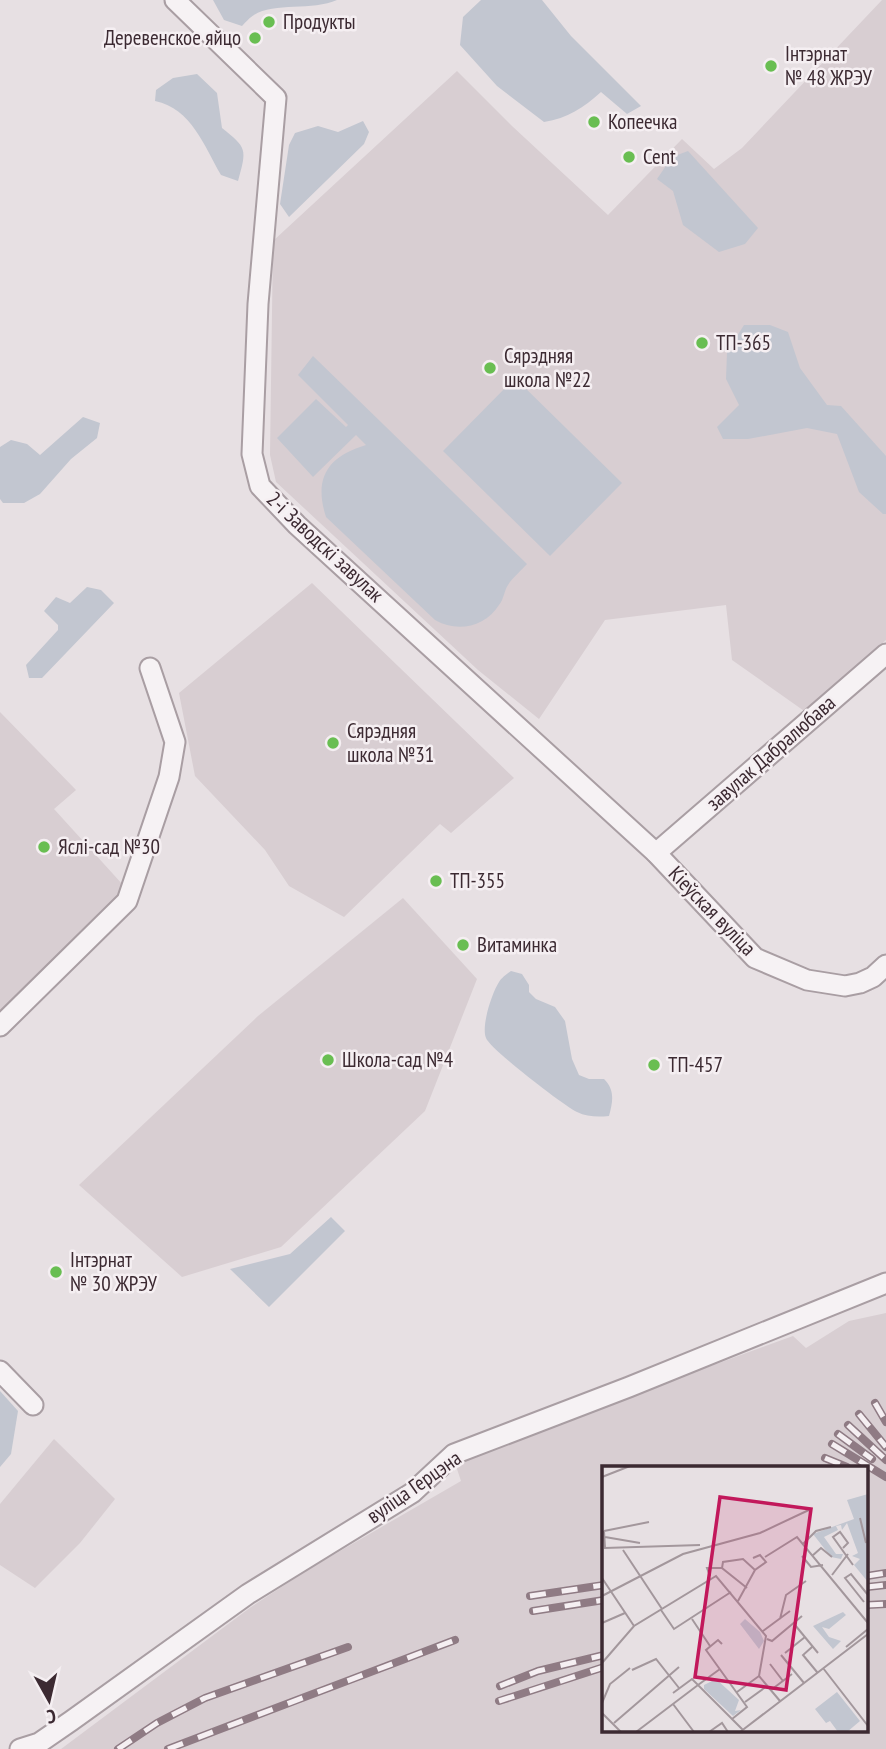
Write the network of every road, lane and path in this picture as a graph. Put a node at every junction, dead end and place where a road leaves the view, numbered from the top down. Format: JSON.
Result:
{"nodes":[{"id":1,"x":175,"y":0,"type":"edge"},
{"id":2,"x":886,"y":654,"type":"edge"},
{"id":3,"x":150,"y":668,"type":"dead end"},
{"id":4,"x":656,"y":853,"type":"junction"},
{"id":5,"x":886,"y":965,"type":"edge"},
{"id":6,"x":0,"y":1026,"type":"edge"},
{"id":7,"x":886,"y":1283,"type":"edge"},
{"id":8,"x":0,"y":1371,"type":"edge"},
{"id":9,"x":33,"y":1405,"type":"dead end"},
{"id":10,"x":20,"y":1749,"type":"edge"}],
"edges":[{"from":1,"to":4,"type":"street","name":"2-і Заводскі завулак"},
{"from":2,"to":4,"type":"street","name":"завулак Дабралюбава"},
{"from":3,"to":6,"type":"street"},
{"from":4,"to":5,"type":"street","name":"Кіеўская вуліца"},
{"from":7,"to":10,"type":"street","name":"вуліца Герцэна"},
{"from":8,"to":9,"type":"street"}]}
